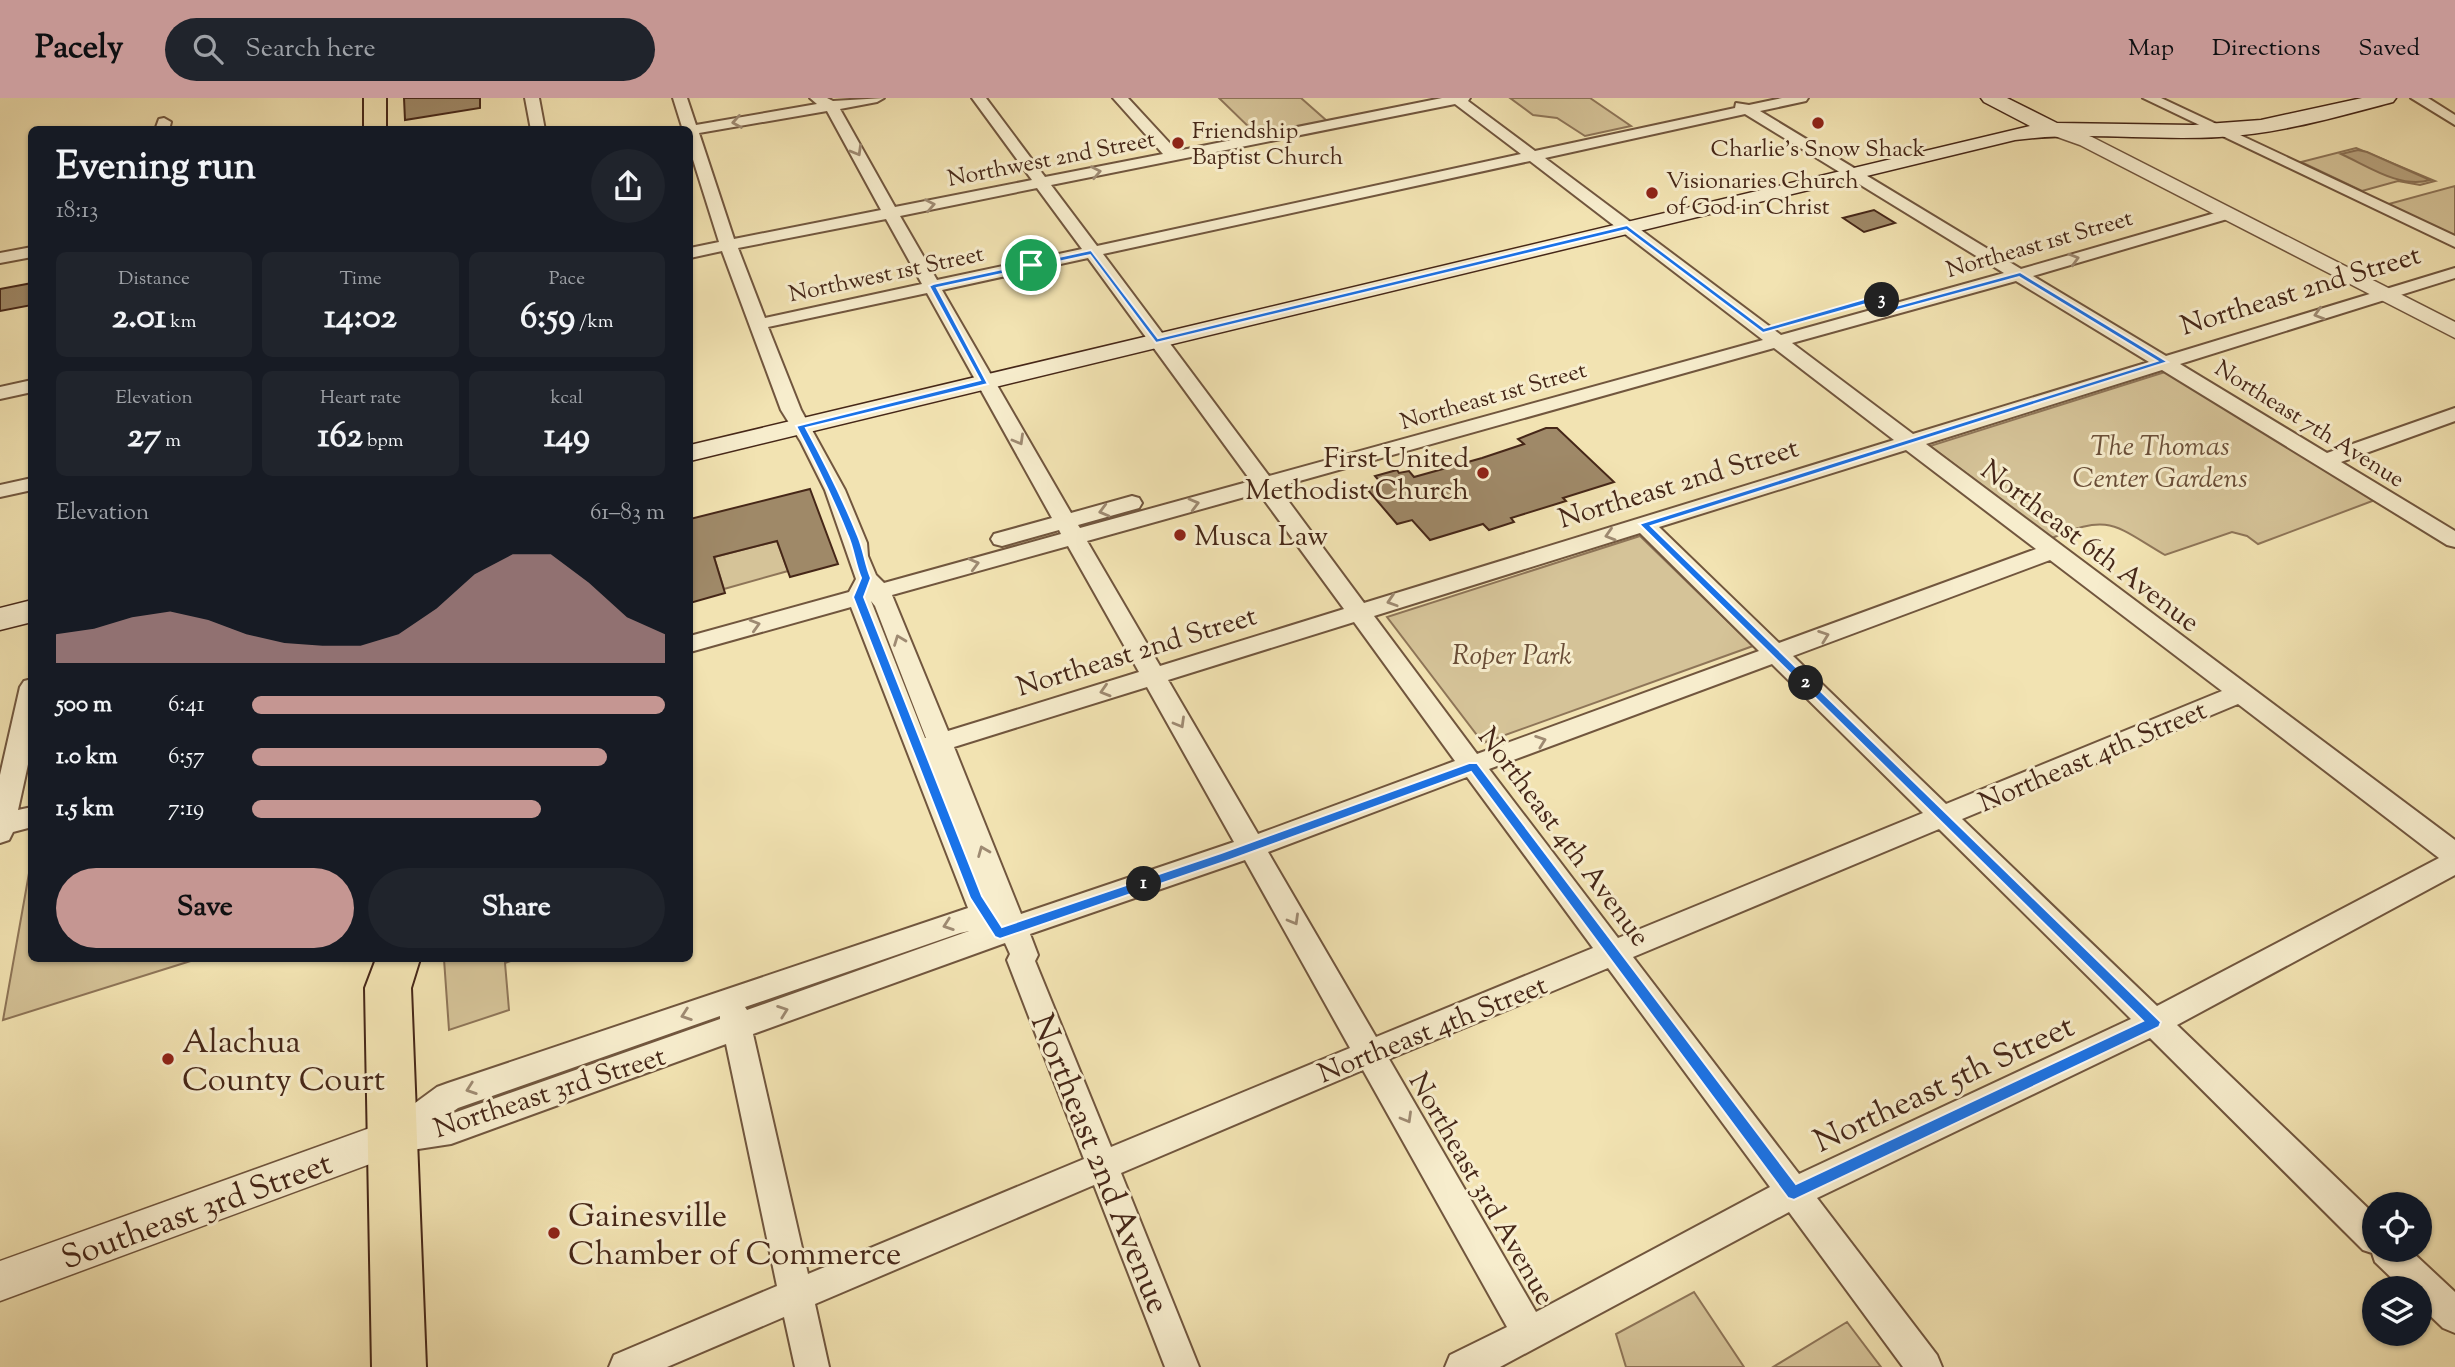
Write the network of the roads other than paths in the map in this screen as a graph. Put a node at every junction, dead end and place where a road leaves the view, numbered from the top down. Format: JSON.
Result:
{"nodes":[{"id":1,"x":375,"y":98,"type":"edge"},
{"id":2,"x":532,"y":98,"type":"edge"},
{"id":3,"x":680,"y":98,"type":"edge"},
{"id":4,"x":877,"y":98,"type":"edge"},
{"id":5,"x":979,"y":98,"type":"edge"},
{"id":6,"x":1120,"y":98,"type":"edge"},
{"id":7,"x":1728,"y":98,"type":"edge"},
{"id":8,"x":1801,"y":98,"type":"edge"},
{"id":9,"x":1991,"y":98,"type":"edge"},
{"id":10,"x":2150,"y":98,"type":"edge"},
{"id":11,"x":2386,"y":98,"type":"edge"},
{"id":12,"x":1460,"y":99,"type":"edge"},
{"id":13,"x":2423,"y":100,"type":"edge"},
{"id":14,"x":824,"y":102,"type":"edge"},
{"id":15,"x":1747,"y":110,"type":"junction"},
{"id":16,"x":2455,"y":113,"type":"edge"},
{"id":17,"x":2455,"y":121,"type":"edge"},
{"id":18,"x":375,"y":126,"type":"edge"},
{"id":19,"x":537,"y":126,"type":"edge"},
{"id":20,"x":689,"y":126,"type":"edge"},
{"id":21,"x":693,"y":129,"type":"edge"},
{"id":22,"x":2055,"y":130,"type":"junction"},
{"id":23,"x":2219,"y":131,"type":"junction"},
{"id":24,"x":693,"y":139,"type":"edge"},
{"id":25,"x":1531,"y":156,"type":"junction"},
{"id":26,"x":1174,"y":157,"type":"junction"},
{"id":27,"x":1851,"y":173,"type":"junction"},
{"id":28,"x":1041,"y":183,"type":"junction"},
{"id":29,"x":2202,"y":206,"type":"junction"},
{"id":30,"x":892,"y":213,"type":"junction"},
{"id":31,"x":2228,"y":214,"type":"junction"},
{"id":32,"x":1627,"y":228,"type":"junction"},
{"id":33,"x":2092,"y":237,"type":"junction"},
{"id":34,"x":2455,"y":242,"type":"edge"},
{"id":35,"x":728,"y":246,"type":"junction"},
{"id":36,"x":2111,"y":248,"type":"junction"},
{"id":37,"x":693,"y":252,"type":"edge"},
{"id":38,"x":1091,"y":252,"type":"junction"},
{"id":39,"x":28,"y":253,"type":"edge"},
{"id":40,"x":0,"y":258,"type":"edge"},
{"id":41,"x":2002,"y":263,"type":"junction"},
{"id":42,"x":2455,"y":273,"type":"edge"},
{"id":43,"x":2020,"y":275,"type":"junction"},
{"id":44,"x":933,"y":286,"type":"junction"},
{"id":45,"x":2385,"y":295,"type":"junction"},
{"id":46,"x":1886,"y":303,"type":"junction"},
{"id":47,"x":760,"y":324,"type":"junction"},
{"id":48,"x":2455,"y":331,"type":"edge"},
{"id":49,"x":1770,"y":337,"type":"junction"},
{"id":50,"x":1156,"y":341,"type":"junction"},
{"id":51,"x":2164,"y":362,"type":"junction"},
{"id":52,"x":985,"y":382,"type":"junction"},
{"id":53,"x":28,"y":387,"type":"edge"},
{"id":54,"x":0,"y":393,"type":"edge"},
{"id":55,"x":2455,"y":414,"type":"edge"},
{"id":56,"x":800,"y":426,"type":"junction"},
{"id":57,"x":1909,"y":442,"type":"junction"},
{"id":58,"x":693,"y":452,"type":"edge"},
{"id":59,"x":2324,"y":461,"type":"junction"},
{"id":60,"x":1260,"y":477,"type":"junction"},
{"id":61,"x":28,"y":485,"type":"edge"},
{"id":62,"x":0,"y":491,"type":"edge"},
{"id":63,"x":1644,"y":524,"type":"junction"},
{"id":64,"x":1071,"y":529,"type":"junction"},
{"id":65,"x":2455,"y":540,"type":"edge"},
{"id":66,"x":2052,"y":551,"type":"junction"},
{"id":67,"x":868,"y":589,"type":"junction"},
{"id":68,"x":1360,"y":611,"type":"junction"},
{"id":69,"x":28,"y":612,"type":"edge"},
{"id":70,"x":0,"y":619,"type":"edge"},
{"id":71,"x":693,"y":625,"type":"edge"},
{"id":72,"x":693,"y":643,"type":"edge"},
{"id":73,"x":1777,"y":654,"type":"junction"},
{"id":74,"x":1153,"y":677,"type":"junction"},
{"id":75,"x":2240,"y":693,"type":"junction"},
{"id":76,"x":28,"y":705,"type":"edge"},
{"id":77,"x":929,"y":746,"type":"junction"},
{"id":78,"x":1473,"y":766,"type":"junction"},
{"id":79,"x":1944,"y":817,"type":"junction"},
{"id":80,"x":28,"y":818,"type":"edge"},
{"id":81,"x":1,"y":828,"type":"edge"},
{"id":82,"x":1252,"y":847,"type":"junction"},
{"id":83,"x":2455,"y":855,"type":"edge"},
{"id":84,"x":2455,"y":862,"type":"edge"},
{"id":85,"x":1001,"y":928,"type":"junction"},
{"id":86,"x":1613,"y":953,"type":"junction"},
{"id":87,"x":385,"y":969,"type":"edge"},
{"id":88,"x":734,"y":1013,"type":"junction"},
{"id":89,"x":2154,"y":1022,"type":"junction"},
{"id":90,"x":1371,"y":1053,"type":"junction"},
{"id":91,"x":393,"y":1138,"type":"junction"},
{"id":92,"x":1103,"y":1166,"type":"junction"},
{"id":93,"x":1794,"y":1193,"type":"junction"},
{"id":94,"x":2362,"y":1225,"type":"edge"},
{"id":95,"x":2399,"y":1262,"type":"edge"},
{"id":96,"x":0,"y":1281,"type":"edge"},
{"id":97,"x":794,"y":1294,"type":"junction"},
{"id":98,"x":2455,"y":1316,"type":"edge"},
{"id":99,"x":1530,"y":1334,"type":"junction"},
{"id":100,"x":399,"y":1367,"type":"edge"},
{"id":101,"x":626,"y":1367,"type":"edge"},
{"id":102,"x":811,"y":1367,"type":"edge"},
{"id":103,"x":1182,"y":1367,"type":"edge"},
{"id":104,"x":1462,"y":1367,"type":"edge"},
{"id":105,"x":1925,"y":1367,"type":"edge"}],
"edges":[{"from":1,"to":18,"type":"main road"},
{"from":2,"to":19,"type":"street"},
{"from":3,"to":20,"type":"street","name":"Northeast 2nd Avenue"},
{"from":4,"to":14,"type":"street"},
{"from":5,"to":28,"type":"street","name":"Northeast 4th Avenue"},
{"from":6,"to":26,"type":"street"},
{"from":7,"to":15,"type":"street","name":"Northeast 7th Avenue"},
{"from":8,"to":15,"type":"street","name":"Northwest 1st Street"},
{"from":9,"to":22,"type":"main road"},
{"from":10,"to":23,"type":"street"},
{"from":11,"to":23,"type":"main road"},
{"from":12,"to":25,"type":"street","name":"Northeast 6th Avenue"},
{"from":12,"to":26,"type":"street","name":"Northwest 2nd Street"},
{"from":13,"to":16,"type":"street"},
{"from":13,"to":17,"type":"street"},
{"from":14,"to":21,"type":"street","one_way":true},
{"from":14,"to":30,"type":"street","name":"Northeast 3rd Avenue","one_way":true},
{"from":15,"to":25,"type":"street","name":"Northwest 1st Street"},
{"from":15,"to":27,"type":"street","name":"Northeast 7th Avenue"},
{"from":22,"to":23,"type":"main road"},
{"from":22,"to":27,"type":"main road"},
{"from":22,"to":29,"type":"street"},
{"from":23,"to":34,"type":"street"},
{"from":24,"to":35,"type":"street","name":"Northeast 2nd Avenue"},
{"from":25,"to":32,"type":"street","name":"Northeast 6th Avenue"},
{"from":25,"to":38,"type":"street","name":"Northwest 1st Street"},
{"from":28,"to":26,"type":"street","name":"Northwest 2nd Street","one_way":true},
{"from":27,"to":32,"type":"main road"},
{"from":27,"to":41,"type":"street","name":"Northeast 7th Avenue"},
{"from":30,"to":28,"type":"street","name":"Northwest 2nd Street","one_way":true},
{"from":28,"to":38,"type":"street","name":"Northeast 4th Avenue"},
{"from":29,"to":31,"type":"street"},
{"from":29,"to":33,"type":"street","name":"Northeast 1st Street"},
{"from":30,"to":35,"type":"street","name":"Northwest 2nd Street"},
{"from":30,"to":44,"type":"street","name":"Northeast 3rd Avenue"},
{"from":31,"to":36,"type":"street","name":"Northeast 1st Street"},
{"from":31,"to":45,"type":"street"},
{"from":32,"to":49,"type":"street","name":"Northeast 6th Avenue"},
{"from":32,"to":50,"type":"main road"},
{"from":33,"to":36,"type":"street"},
{"from":33,"to":41,"type":"street","name":"Northeast 1st Street"},
{"from":35,"to":37,"type":"street","name":"Northwest 2nd Street"},
{"from":35,"to":47,"type":"street","name":"Northeast 2nd Avenue"},
{"from":43,"to":36,"type":"street","name":"Northeast 1st Street","one_way":true},
{"from":38,"to":44,"type":"street","name":"Northwest 1st Street"},
{"from":38,"to":50,"type":"street","name":"Northeast 4th Avenue"},
{"from":39,"to":40,"type":"street"},
{"from":41,"to":43,"type":"street","name":"Northeast 7th Avenue"},
{"from":41,"to":46,"type":"street","name":"Northeast 1st Street"},
{"from":42,"to":45,"type":"street","name":"Northeast 2nd Street"},
{"from":43,"to":46,"type":"street","name":"Northeast 1st Street"},
{"from":43,"to":51,"type":"street","name":"Northeast 7th Avenue"},
{"from":44,"to":47,"type":"street","name":"Northwest 1st Street"},
{"from":44,"to":52,"type":"street","name":"Northeast 3rd Avenue"},
{"from":45,"to":48,"type":"street"},
{"from":45,"to":51,"type":"street","name":"Northeast 2nd Street","one_way":true},
{"from":46,"to":49,"type":"street","name":"Northeast 1st Street"},
{"from":47,"to":56,"type":"street","name":"Northeast 2nd Avenue"},
{"from":49,"to":57,"type":"street","name":"Northeast 6th Avenue"},
{"from":49,"to":60,"type":"street","name":"Northeast 1st Street"},
{"from":50,"to":52,"type":"main road"},
{"from":50,"to":60,"type":"street","name":"Northeast 4th Avenue"},
{"from":51,"to":57,"type":"street","name":"Northeast 2nd Street"},
{"from":51,"to":59,"type":"street","name":"Northeast 7th Avenue"},
{"from":52,"to":56,"type":"main road"},
{"from":52,"to":64,"type":"street","name":"Northeast 3rd Avenue","one_way":true},
{"from":53,"to":54,"type":"street"},
{"from":55,"to":59,"type":"street"},
{"from":56,"to":58,"type":"main road"},
{"from":56,"to":67,"type":"street","name":"Northeast 2nd Avenue"},
{"from":57,"to":63,"type":"street","name":"Northeast 2nd Street"},
{"from":57,"to":66,"type":"street","name":"Northeast 6th Avenue"},
{"from":59,"to":65,"type":"street","name":"Northeast 7th Avenue"},
{"from":60,"to":64,"type":"street","name":"Northeast 1st Street"},
{"from":60,"to":68,"type":"street","name":"Northeast 4th Avenue"},
{"from":61,"to":62,"type":"street"},
{"from":63,"to":68,"type":"street","name":"Northeast 2nd Street","one_way":true},
{"from":63,"to":73,"type":"street"},
{"from":64,"to":67,"type":"street","name":"Northeast 1st Street"},
{"from":64,"to":74,"type":"street","name":"Northeast 3rd Avenue"},
{"from":73,"to":66,"type":"street","name":"Northeast 3rd Street","one_way":true},
{"from":66,"to":75,"type":"street","name":"Northeast 6th Avenue"},
{"from":67,"to":71,"type":"street","name":"Northeast 1st Street"},
{"from":72,"to":67,"type":"street","name":"Northeast 1st Street","one_way":true},
{"from":67,"to":77,"type":"street","name":"Northeast 2nd Avenue"},
{"from":68,"to":74,"type":"street","name":"Northeast 2nd Street"},
{"from":68,"to":78,"type":"street","name":"Northeast 4th Avenue"},
{"from":69,"to":70,"type":"main road"},
{"from":78,"to":73,"type":"street","name":"Northeast 3rd Street","one_way":true},
{"from":73,"to":79,"type":"street"},
{"from":74,"to":77,"type":"street","name":"Northeast 2nd Street","one_way":true},
{"from":74,"to":82,"type":"street","name":"Northeast 3rd Avenue","one_way":true},
{"from":75,"to":79,"type":"street","name":"Northeast 4th Street"},
{"from":75,"to":83,"type":"street","name":"Northeast 6th Avenue"},
{"from":76,"to":81,"type":"street"},
{"from":77,"to":85,"type":"street","name":"Northeast 2nd Avenue"},
{"from":78,"to":82,"type":"street","name":"Northeast 3rd Street"},
{"from":78,"to":86,"type":"street","name":"Northeast 4th Avenue"},
{"from":79,"to":86,"type":"street","name":"Northeast 4th Street"},
{"from":79,"to":89,"type":"street"},
{"from":80,"to":81,"type":"street"},
{"from":82,"to":85,"type":"street","name":"Northeast 3rd Street"},
{"from":82,"to":90,"type":"street","name":"Northeast 3rd Avenue","one_way":true},
{"from":84,"to":89,"type":"street","name":"Northeast 5th Street"},
{"from":85,"to":88,"type":"street","name":"Northeast 3rd Street"},
{"from":85,"to":92,"type":"street","name":"Northeast 2nd Avenue"},
{"from":86,"to":90,"type":"street","name":"Northeast 4th Street"},
{"from":86,"to":93,"type":"street","name":"Northeast 4th Avenue"},
{"from":87,"to":91,"type":"main road"},
{"from":88,"to":91,"type":"street","name":"Northeast 3rd Street"},
{"from":88,"to":97,"type":"street"},
{"from":89,"to":93,"type":"street","name":"Northeast 5th Street"},
{"from":89,"to":94,"type":"street"},
{"from":90,"to":92,"type":"street","name":"Northeast 4th Street"},
{"from":90,"to":99,"type":"street","name":"Northeast 3rd Avenue","one_way":true},
{"from":91,"to":96,"type":"street","name":"Southeast 3rd Street"},
{"from":91,"to":100,"type":"main road"},
{"from":92,"to":97,"type":"street","name":"Northeast 4th Street"},
{"from":92,"to":103,"type":"street","name":"Northeast 2nd Avenue"},
{"from":93,"to":99,"type":"street","name":"Northeast 5th Street"},
{"from":93,"to":105,"type":"street","name":"Northeast 4th Avenue"},
{"from":95,"to":98,"type":"street"},
{"from":97,"to":101,"type":"street","name":"Northeast 4th Street"},
{"from":97,"to":102,"type":"street"},
{"from":99,"to":104,"type":"street","name":"Northeast 5th Street"}]}
